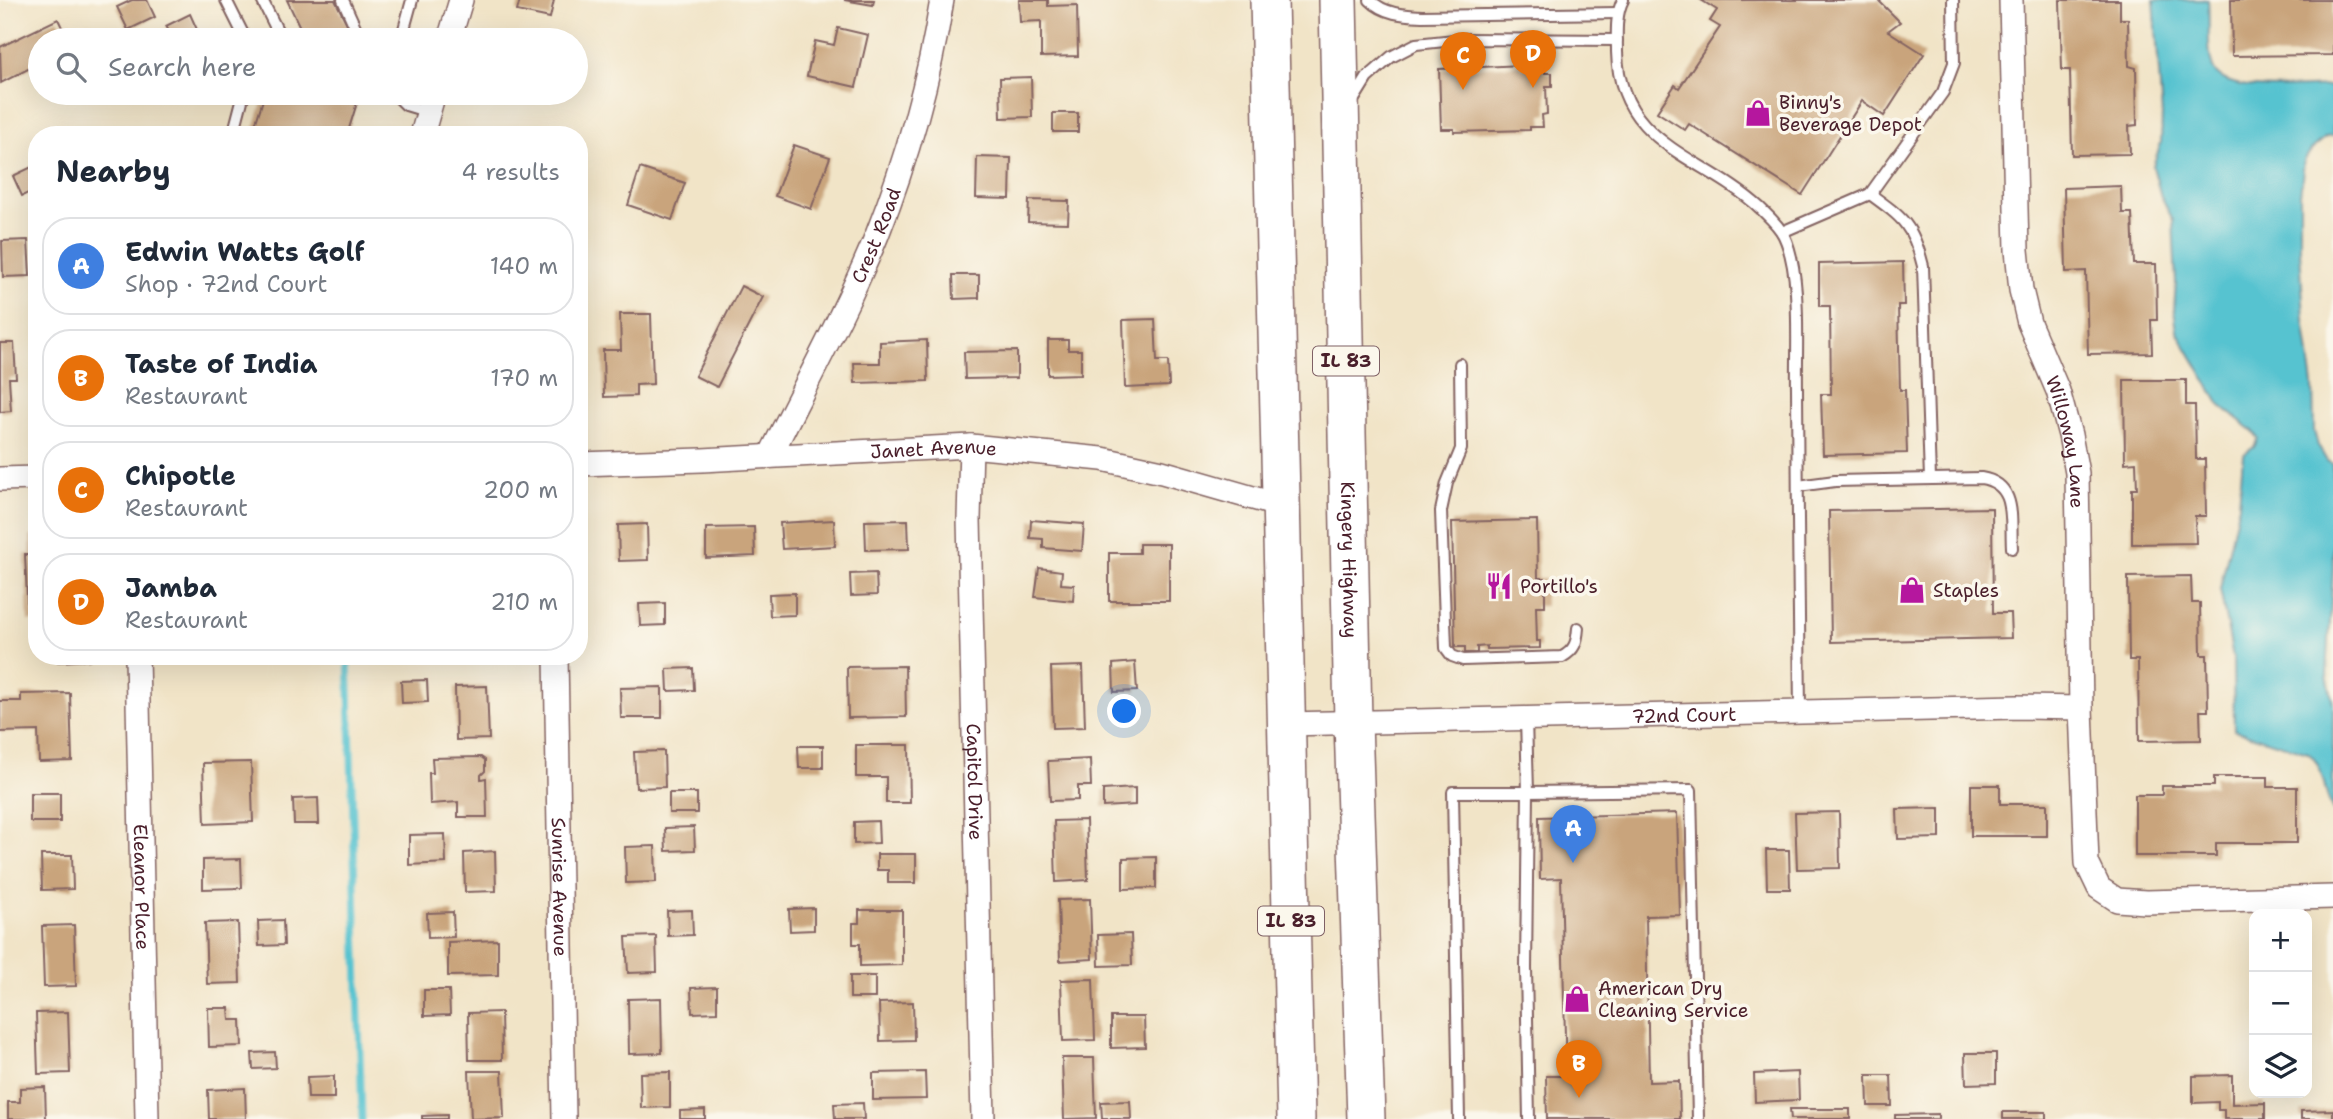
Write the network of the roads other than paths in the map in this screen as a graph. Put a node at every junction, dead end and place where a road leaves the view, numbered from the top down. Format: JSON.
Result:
{"nodes":[{"id":1,"x":226,"y":0,"type":"edge"},
{"id":2,"x":262,"y":0,"type":"edge"},
{"id":3,"x":343,"y":0,"type":"edge"},
{"id":4,"x":412,"y":0,"type":"edge"},
{"id":5,"x":461,"y":0,"type":"edge"},
{"id":6,"x":943,"y":0,"type":"edge"},
{"id":7,"x":1269,"y":0,"type":"edge"},
{"id":8,"x":1338,"y":0,"type":"edge"},
{"id":9,"x":1370,"y":0,"type":"edge"},
{"id":10,"x":1622,"y":0,"type":"edge"},
{"id":11,"x":1953,"y":0,"type":"edge"},
{"id":12,"x":2011,"y":0,"type":"edge"},
{"id":13,"x":1618,"y":13,"type":"junction"},
{"id":14,"x":240,"y":28,"type":"edge"},
{"id":15,"x":276,"y":28,"type":"edge"},
{"id":16,"x":356,"y":28,"type":"edge"},
{"id":17,"x":404,"y":28,"type":"edge"},
{"id":18,"x":453,"y":28,"type":"edge"},
{"id":19,"x":1617,"y":40,"type":"junction"},
{"id":20,"x":241,"y":105,"type":"edge"},
{"id":21,"x":431,"y":105,"type":"edge"},
{"id":22,"x":1341,"y":121,"type":"junction"},
{"id":23,"x":235,"y":126,"type":"edge"},
{"id":24,"x":425,"y":126,"type":"edge"},
{"id":25,"x":1870,"y":194,"type":"junction"},
{"id":26,"x":1782,"y":232,"type":"junction"},
{"id":27,"x":1460,"y":364,"type":"dead end"},
{"id":28,"x":971,"y":446,"type":"junction"},
{"id":29,"x":770,"y":456,"type":"junction"},
{"id":30,"x":588,"y":464,"type":"edge"},
{"id":31,"x":28,"y":478,"type":"edge"},
{"id":32,"x":0,"y":479,"type":"edge"},
{"id":33,"x":1930,"y":479,"type":"junction"},
{"id":34,"x":1798,"y":486,"type":"junction"},
{"id":35,"x":1281,"y":506,"type":"junction"},
{"id":36,"x":2012,"y":548,"type":"dead end"},
{"id":37,"x":1578,"y":628,"type":"dead end"},
{"id":38,"x":137,"y":665,"type":"edge"},
{"id":39,"x":556,"y":665,"type":"edge"},
{"id":40,"x":2081,"y":708,"type":"junction"},
{"id":41,"x":1800,"y":714,"type":"junction"},
{"id":42,"x":1525,"y":718,"type":"junction"},
{"id":43,"x":1353,"y":722,"type":"junction"},
{"id":44,"x":1287,"y":724,"type":"junction"},
{"id":45,"x":1528,"y":792,"type":"junction"},
{"id":46,"x":2333,"y":897,"type":"edge"},
{"id":47,"x":147,"y":1119,"type":"edge"},
{"id":48,"x":564,"y":1119,"type":"edge"},
{"id":49,"x":983,"y":1119,"type":"edge"},
{"id":50,"x":1296,"y":1119,"type":"edge"},
{"id":51,"x":1366,"y":1119,"type":"edge"},
{"id":52,"x":1459,"y":1119,"type":"edge"},
{"id":53,"x":1529,"y":1119,"type":"edge"},
{"id":54,"x":1699,"y":1119,"type":"edge"}],
"edges":[{"from":1,"to":14,"type":"lane"},
{"from":2,"to":15,"type":"lane"},
{"from":3,"to":16,"type":"lane"},
{"from":4,"to":17,"type":"lane"},
{"from":5,"to":18,"type":"street"},
{"from":6,"to":29,"type":"street","name":"Crest Road"},
{"from":7,"to":35,"type":"highway","number":"IL 83"},
{"from":8,"to":22,"type":"highway","name":"Kingery Highway","number":"IL 83"},
{"from":9,"to":13,"type":"lane"},
{"from":10,"to":13,"type":"lane"},
{"from":11,"to":25,"type":"lane"},
{"from":12,"to":40,"type":"street","name":"Willoway Lane"},
{"from":13,"to":19,"type":"lane"},
{"from":19,"to":22,"type":"lane"},
{"from":19,"to":26,"type":"lane"},
{"from":20,"to":23,"type":"lane"},
{"from":21,"to":24,"type":"street"},
{"from":22,"to":43,"type":"highway","name":"Kingery Highway","number":"IL 83"},
{"from":25,"to":26,"type":"lane"},
{"from":25,"to":33,"type":"lane"},
{"from":26,"to":34,"type":"lane"},
{"from":27,"to":37,"type":"lane"},
{"from":28,"to":29,"type":"street","name":"Janet Avenue"},
{"from":28,"to":35,"type":"street","name":"Janet Avenue"},
{"from":28,"to":49,"type":"street","name":"Capitol Drive"},
{"from":29,"to":30,"type":"street","name":"Janet Avenue"},
{"from":31,"to":32,"type":"street"},
{"from":33,"to":34,"type":"lane"},
{"from":33,"to":36,"type":"lane"},
{"from":34,"to":41,"type":"lane"},
{"from":35,"to":44,"type":"highway","number":"IL 83"},
{"from":38,"to":47,"type":"street","name":"Eleanor Place"},
{"from":39,"to":48,"type":"street","name":"Sunrise Avenue"},
{"from":40,"to":41,"type":"street","name":"72nd Court"},
{"from":40,"to":46,"type":"street","name":"Willoway Lane"},
{"from":41,"to":42,"type":"street","name":"72nd Court"},
{"from":42,"to":43,"type":"street","name":"72nd Court"},
{"from":42,"to":45,"type":"lane"},
{"from":43,"to":44,"type":"street","name":"72nd Court"},
{"from":43,"to":51,"type":"highway","name":"Kingery Highway","number":"IL 83"},
{"from":44,"to":50,"type":"highway","number":"IL 83"},
{"from":45,"to":52,"type":"lane"},
{"from":45,"to":53,"type":"lane"},
{"from":45,"to":54,"type":"lane"}]}
